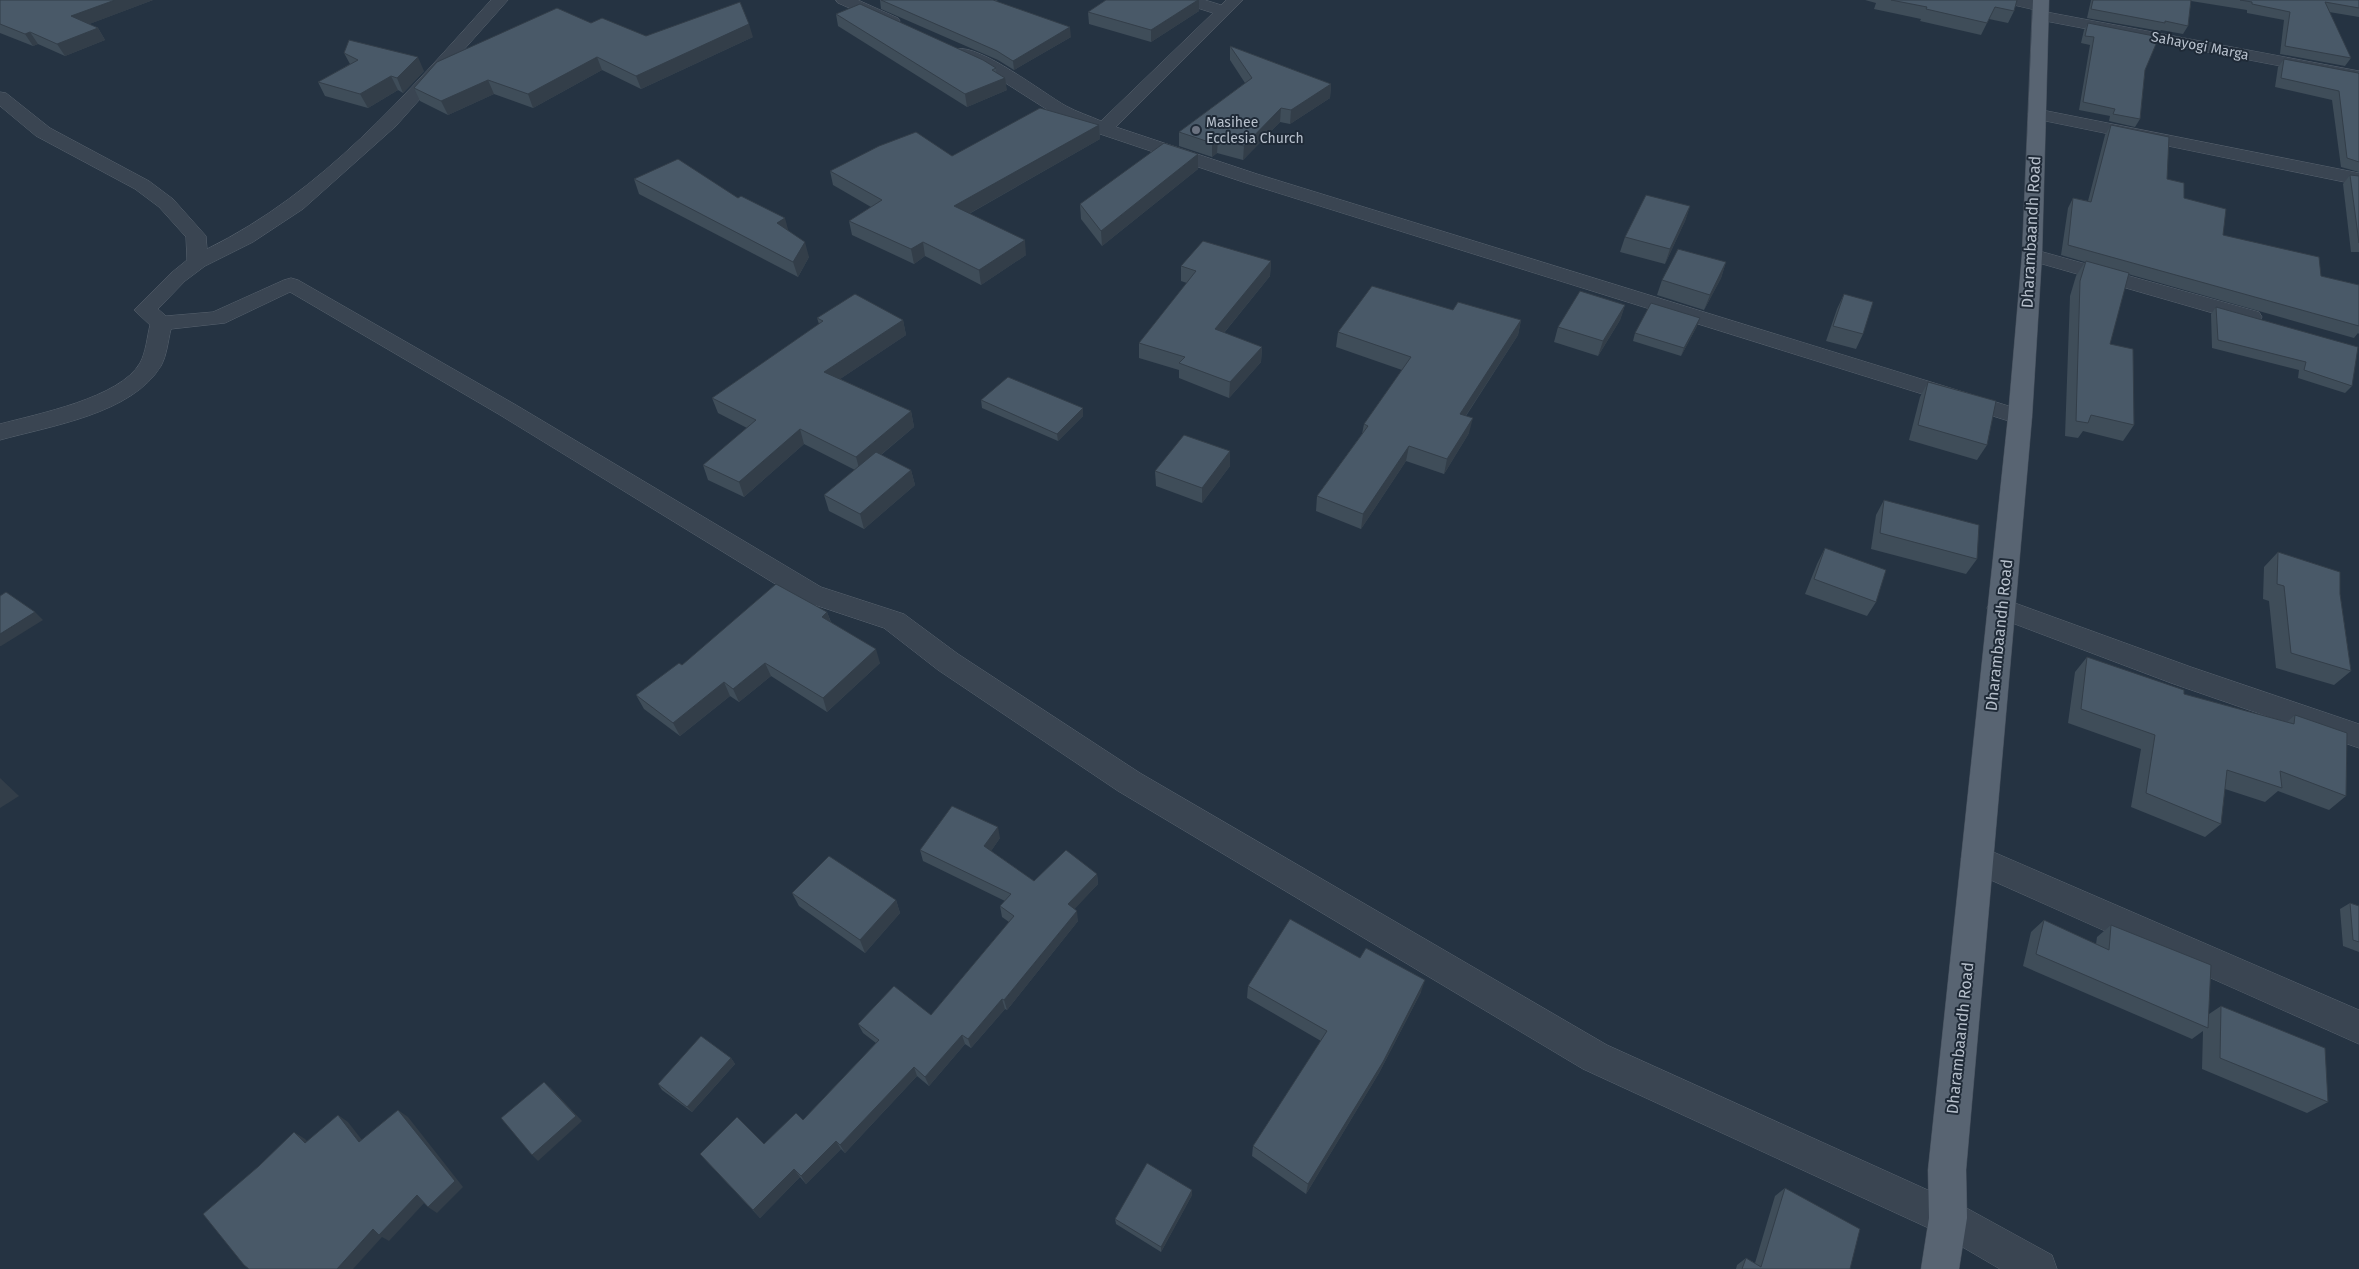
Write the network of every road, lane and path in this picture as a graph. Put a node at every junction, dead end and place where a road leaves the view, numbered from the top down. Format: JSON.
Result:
{"nodes":[{"id":1,"x":500,"y":0,"type":"edge"},
{"id":2,"x":844,"y":0,"type":"edge"},
{"id":3,"x":1188,"y":0,"type":"edge"},
{"id":4,"x":2011,"y":0,"type":"edge"},
{"id":5,"x":1230,"y":6,"type":"edge"},
{"id":6,"x":2041,"y":7,"type":"edge"},
{"id":7,"x":912,"y":30,"type":"edge"},
{"id":8,"x":946,"y":44,"type":"edge"},
{"id":9,"x":2359,"y":76,"type":"edge"},
{"id":10,"x":0,"y":96,"type":"edge"},
{"id":11,"x":2037,"y":114,"type":"junction"},
{"id":12,"x":1104,"y":129,"type":"junction"},
{"id":13,"x":2359,"y":179,"type":"edge"},
{"id":14,"x":2032,"y":255,"type":"junction"},
{"id":15,"x":198,"y":262,"type":"junction"},
{"id":16,"x":161,"y":323,"type":"junction"},
{"id":17,"x":2275,"y":324,"type":"edge"},
{"id":18,"x":2020,"y":417,"type":"junction"},
{"id":19,"x":0,"y":432,"type":"edge"},
{"id":20,"x":2001,"y":608,"type":"junction"},
{"id":21,"x":2359,"y":736,"type":"edge"},
{"id":22,"x":1977,"y":859,"type":"junction"},
{"id":23,"x":2359,"y":1027,"type":"edge"},
{"id":24,"x":1948,"y":1218,"type":"junction"},
{"id":25,"x":1940,"y":1269,"type":"edge"},
{"id":26,"x":2038,"y":1269,"type":"edge"}],
"edges":[{"from":1,"to":15,"type":"street"},
{"from":2,"to":7,"type":"street"},
{"from":3,"to":5,"type":"street"},
{"from":4,"to":6,"type":"street","name":"Sahayogi Marga"},
{"from":5,"to":12,"type":"street"},
{"from":6,"to":9,"type":"street","name":"Sahayogi Marga"},
{"from":6,"to":11,"type":"main road","name":"Dharambaandh Road"},
{"from":8,"to":12,"type":"street"},
{"from":10,"to":15,"type":"street"},
{"from":11,"to":13,"type":"street"},
{"from":11,"to":14,"type":"main road","name":"Dharambaandh Road"},
{"from":12,"to":18,"type":"street"},
{"from":14,"to":17,"type":"street"},
{"from":14,"to":18,"type":"main road","name":"Dharambaandh Road"},
{"from":15,"to":16,"type":"street"},
{"from":16,"to":19,"type":"street"},
{"from":16,"to":24,"type":"street"},
{"from":18,"to":20,"type":"main road","name":"Dharambaandh Road"},
{"from":20,"to":21,"type":"street"},
{"from":20,"to":22,"type":"main road","name":"Dharambaandh Road"},
{"from":22,"to":23,"type":"street"},
{"from":22,"to":24,"type":"main road","name":"Dharambaandh Road"},
{"from":24,"to":25,"type":"main road","name":"Dharambaandh Road"},
{"from":24,"to":26,"type":"street"}]}
